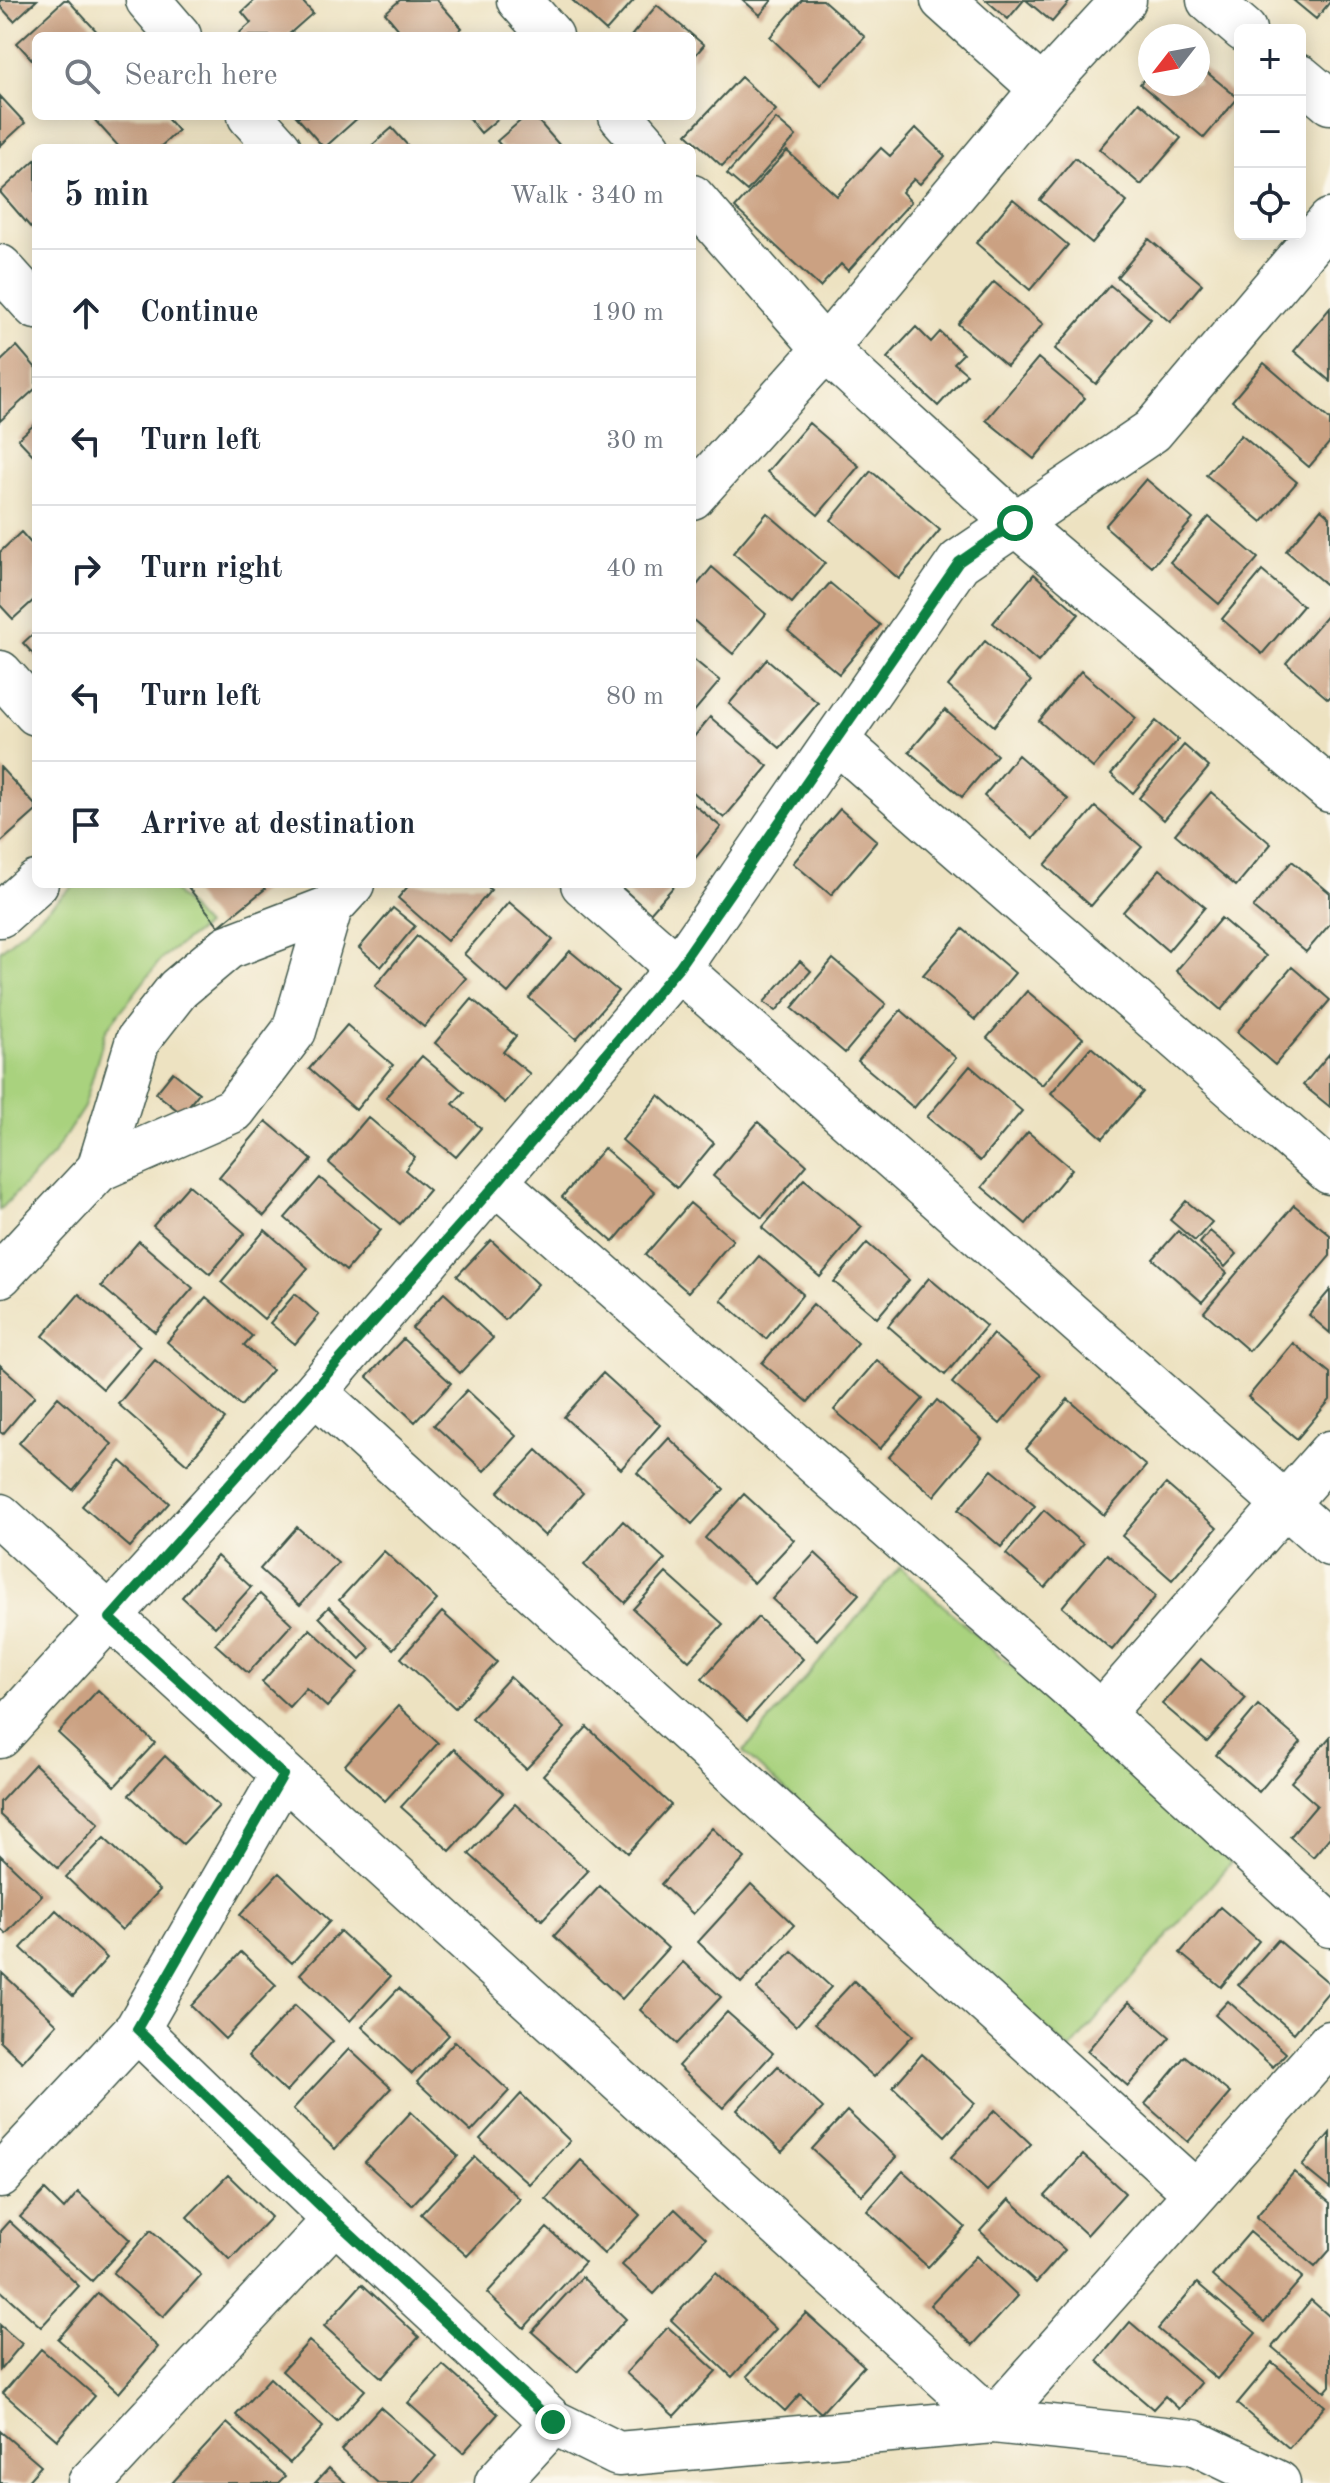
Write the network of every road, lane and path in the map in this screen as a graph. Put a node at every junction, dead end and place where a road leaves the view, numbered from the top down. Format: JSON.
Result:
{"nodes":[{"id":1,"x":148,"y":0,"type":"edge"},
{"id":2,"x":519,"y":0,"type":"edge"},
{"id":3,"x":943,"y":0,"type":"edge"},
{"id":4,"x":1124,"y":0,"type":"edge"},
{"id":5,"x":1209,"y":0,"type":"edge"},
{"id":6,"x":1237,"y":24,"type":"edge"},
{"id":7,"x":176,"y":32,"type":"edge"},
{"id":8,"x":547,"y":32,"type":"edge"},
{"id":9,"x":1306,"y":82,"type":"edge"},
{"id":10,"x":1042,"y":89,"type":"junction"},
{"id":11,"x":1330,"y":102,"type":"edge"},
{"id":12,"x":254,"y":120,"type":"edge"},
{"id":13,"x":624,"y":120,"type":"edge"},
{"id":14,"x":275,"y":144,"type":"edge"},
{"id":15,"x":646,"y":144,"type":"edge"},
{"id":16,"x":696,"y":202,"type":"edge"},
{"id":17,"x":1330,"y":221,"type":"edge"},
{"id":18,"x":0,"y":267,"type":"edge"},
{"id":19,"x":32,"y":303,"type":"edge"},
{"id":20,"x":825,"y":349,"type":"junction"},
{"id":21,"x":696,"y":493,"type":"edge"},
{"id":22,"x":1015,"y":523,"type":"junction"},
{"id":23,"x":0,"y":673,"type":"edge"},
{"id":24,"x":32,"y":709,"type":"edge"},
{"id":25,"x":836,"y":740,"type":"junction"},
{"id":26,"x":1330,"y":790,"type":"edge"},
{"id":27,"x":32,"y":887,"type":"edge"},
{"id":28,"x":588,"y":888,"type":"edge"},
{"id":29,"x":341,"y":896,"type":"edge"},
{"id":30,"x":0,"y":915,"type":"edge"},
{"id":31,"x":679,"y":967,"type":"junction"},
{"id":32,"x":99,"y":1169,"type":"junction"},
{"id":33,"x":1330,"y":1172,"type":"edge"},
{"id":34,"x":497,"y":1183,"type":"junction"},
{"id":35,"x":0,"y":1275,"type":"edge"},
{"id":36,"x":315,"y":1392,"type":"junction"},
{"id":37,"x":1330,"y":1453,"type":"edge"},
{"id":38,"x":1284,"y":1504,"type":"junction"},
{"id":39,"x":0,"y":1516,"type":"edge"},
{"id":40,"x":1330,"y":1544,"type":"edge"},
{"id":41,"x":110,"y":1618,"type":"junction"},
{"id":42,"x":1101,"y":1714,"type":"junction"},
{"id":43,"x":0,"y":1736,"type":"edge"},
{"id":44,"x":283,"y":1775,"type":"junction"},
{"id":45,"x":1330,"y":1925,"type":"edge"},
{"id":46,"x":137,"y":2029,"type":"junction"},
{"id":47,"x":1330,"y":2043,"type":"edge"},
{"id":48,"x":0,"y":2176,"type":"edge"},
{"id":49,"x":1196,"y":2193,"type":"junction"},
{"id":50,"x":335,"y":2220,"type":"junction"},
{"id":51,"x":993,"y":2421,"type":"junction"},
{"id":52,"x":553,"y":2422,"type":"junction"},
{"id":53,"x":90,"y":2483,"type":"edge"},
{"id":54,"x":497,"y":2483,"type":"edge"},
{"id":55,"x":1278,"y":2483,"type":"edge"}],
"edges":[{"from":1,"to":7,"type":"street"},
{"from":2,"to":8,"type":"street"},
{"from":3,"to":10,"type":"street"},
{"from":4,"to":10,"type":"street"},
{"from":5,"to":6,"type":"street"},
{"from":9,"to":11,"type":"street"},
{"from":10,"to":20,"type":"street"},
{"from":12,"to":14,"type":"street"},
{"from":13,"to":15,"type":"street"},
{"from":16,"to":20,"type":"street"},
{"from":17,"to":22,"type":"street"},
{"from":18,"to":19,"type":"street"},
{"from":20,"to":21,"type":"street"},
{"from":20,"to":22,"type":"street"},
{"from":22,"to":25,"type":"street"},
{"from":22,"to":26,"type":"street"},
{"from":23,"to":24,"type":"street"},
{"from":25,"to":31,"type":"street"},
{"from":25,"to":33,"type":"street"},
{"from":27,"to":30,"type":"street"},
{"from":28,"to":31,"type":"street"},
{"from":29,"to":32,"type":"street"},
{"from":29,"to":32,"type":"street"},
{"from":31,"to":34,"type":"street"},
{"from":31,"to":38,"type":"street"},
{"from":32,"to":35,"type":"street"},
{"from":34,"to":36,"type":"street"},
{"from":34,"to":42,"type":"street"},
{"from":36,"to":41,"type":"street"},
{"from":36,"to":49,"type":"street"},
{"from":37,"to":38,"type":"street"},
{"from":38,"to":40,"type":"street"},
{"from":38,"to":42,"type":"street"},
{"from":39,"to":41,"type":"street"},
{"from":41,"to":43,"type":"street"},
{"from":41,"to":44,"type":"street"},
{"from":42,"to":45,"type":"street"},
{"from":44,"to":46,"type":"street"},
{"from":44,"to":51,"type":"street"},
{"from":46,"to":48,"type":"street"},
{"from":46,"to":50,"type":"street"},
{"from":47,"to":49,"type":"street"},
{"from":49,"to":51,"type":"street"},
{"from":50,"to":52,"type":"street"},
{"from":50,"to":53,"type":"street"},
{"from":51,"to":52,"type":"street"},
{"from":51,"to":55,"type":"street"},
{"from":52,"to":54,"type":"street"}]}
